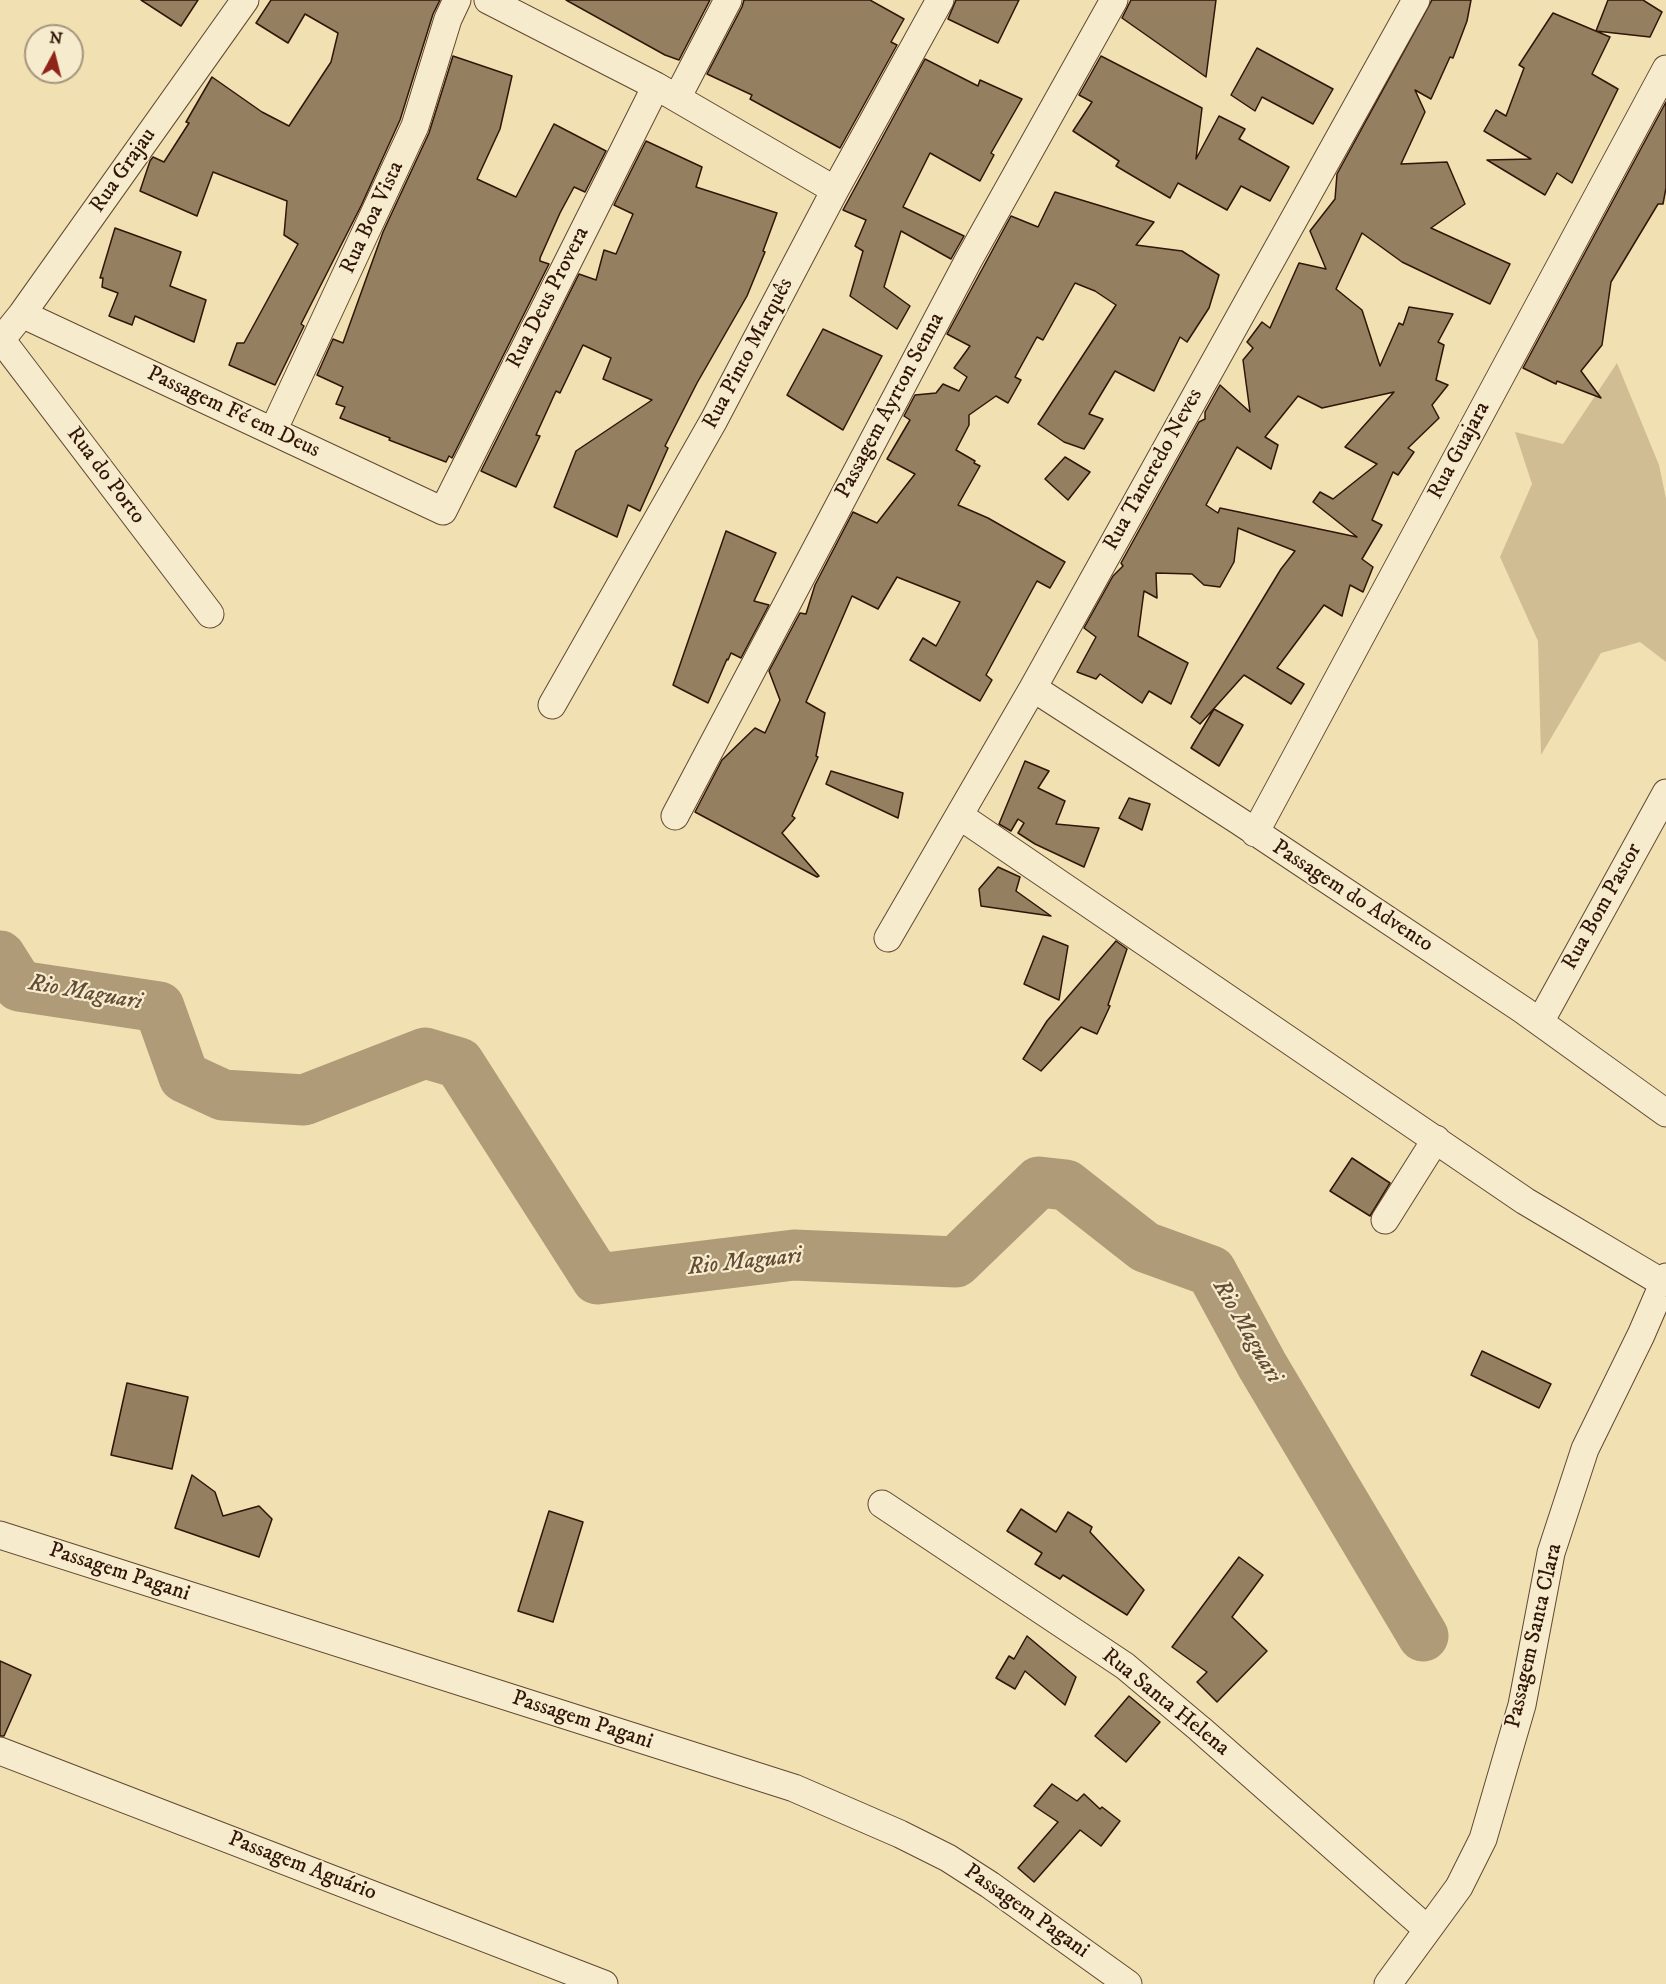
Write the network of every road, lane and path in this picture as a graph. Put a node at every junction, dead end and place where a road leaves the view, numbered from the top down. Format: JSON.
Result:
{"nodes":[{"id":1,"x":245,"y":0,"type":"edge"},
{"id":2,"x":457,"y":0,"type":"edge"},
{"id":3,"x":728,"y":0,"type":"edge"},
{"id":4,"x":940,"y":0,"type":"edge"},
{"id":5,"x":1114,"y":0,"type":"edge"},
{"id":6,"x":1416,"y":0,"type":"edge"},
{"id":7,"x":492,"y":1,"type":"edge"},
{"id":8,"x":1663,"y":83,"type":"edge"},
{"id":9,"x":666,"y":92,"type":"junction"},
{"id":10,"x":835,"y":190,"type":"junction"},
{"id":11,"x":22,"y":314,"type":"junction"},
{"id":12,"x":1,"y":339,"type":"edge"},
{"id":13,"x":273,"y":431,"type":"junction"},
{"id":14,"x":443,"y":511,"type":"joint"},
{"id":15,"x":210,"y":614,"type":"dead end"},
{"id":16,"x":1033,"y":688,"type":"junction"},
{"id":17,"x":552,"y":705,"type":"dead end"},
{"id":18,"x":1666,"y":793,"type":"edge"},
{"id":19,"x":675,"y":816,"type":"dead end"},
{"id":20,"x":960,"y":816,"type":"junction"},
{"id":21,"x":1255,"y":833,"type":"junction"},
{"id":22,"x":888,"y":938,"type":"dead end"},
{"id":23,"x":1540,"y":1022,"type":"junction"},
{"id":24,"x":1666,"y":1113,"type":"edge"},
{"id":25,"x":1436,"y":1139,"type":"junction"},
{"id":26,"x":1385,"y":1220,"type":"dead end"},
{"id":27,"x":1665,"y":1280,"type":"edge"},
{"id":28,"x":882,"y":1504,"type":"dead end"},
{"id":29,"x":0,"y":1534,"type":"edge"},
{"id":30,"x":0,"y":1751,"type":"edge"},
{"id":31,"x":1427,"y":1929,"type":"junction"},
{"id":32,"x":604,"y":1984,"type":"edge"},
{"id":33,"x":1128,"y":1984,"type":"edge"},
{"id":34,"x":1388,"y":1984,"type":"edge"}],
"edges":[{"from":1,"to":11,"type":"street","name":"Rua Grajau"},
{"from":2,"to":13,"type":"street","name":"Rua Boa Vista"},
{"from":3,"to":9,"type":"street","name":"Rua Deus Provera"},
{"from":4,"to":10,"type":"street","name":"Rua Pinto Marquês"},
{"from":5,"to":19,"type":"street","name":"Passagem Ayrton Senna"},
{"from":6,"to":16,"type":"street","name":"Rua Tancredo Neves"},
{"from":7,"to":9,"type":"street"},
{"from":8,"to":21,"type":"street","name":"Rua Guajara"},
{"from":9,"to":10,"type":"street"},
{"from":9,"to":14,"type":"street","name":"Rua Deus Provera"},
{"from":10,"to":17,"type":"street","name":"Rua Pinto Marquês"},
{"from":11,"to":12,"type":"street","name":"Rua Grajau"},
{"from":11,"to":13,"type":"street","name":"Passagem Fé em Deus"},
{"from":12,"to":15,"type":"street","name":"Rua do Porto"},
{"from":13,"to":14,"type":"street","name":"Passagem Fé em Deus"},
{"from":16,"to":20,"type":"street","name":"Rua Tancredo Neves"},
{"from":16,"to":21,"type":"street","name":"Passagem do Advento"},
{"from":18,"to":23,"type":"street","name":"Rua Bom Pastor"},
{"from":20,"to":22,"type":"street","name":"Rua Tancredo Neves"},
{"from":20,"to":25,"type":"street"},
{"from":21,"to":23,"type":"street","name":"Passagem do Advento"},
{"from":23,"to":24,"type":"street","name":"Passagem do Advento"},
{"from":25,"to":26,"type":"street"},
{"from":25,"to":27,"type":"street"},
{"from":27,"to":31,"type":"street","name":"Passagem Santa Clara"},
{"from":28,"to":31,"type":"street","name":"Rua Santa Helena"},
{"from":29,"to":33,"type":"street","name":"Passagem Pagani"},
{"from":30,"to":32,"type":"street","name":"Passagem Aguário"},
{"from":31,"to":34,"type":"street","name":"Passagem Santa Clara"}]}
